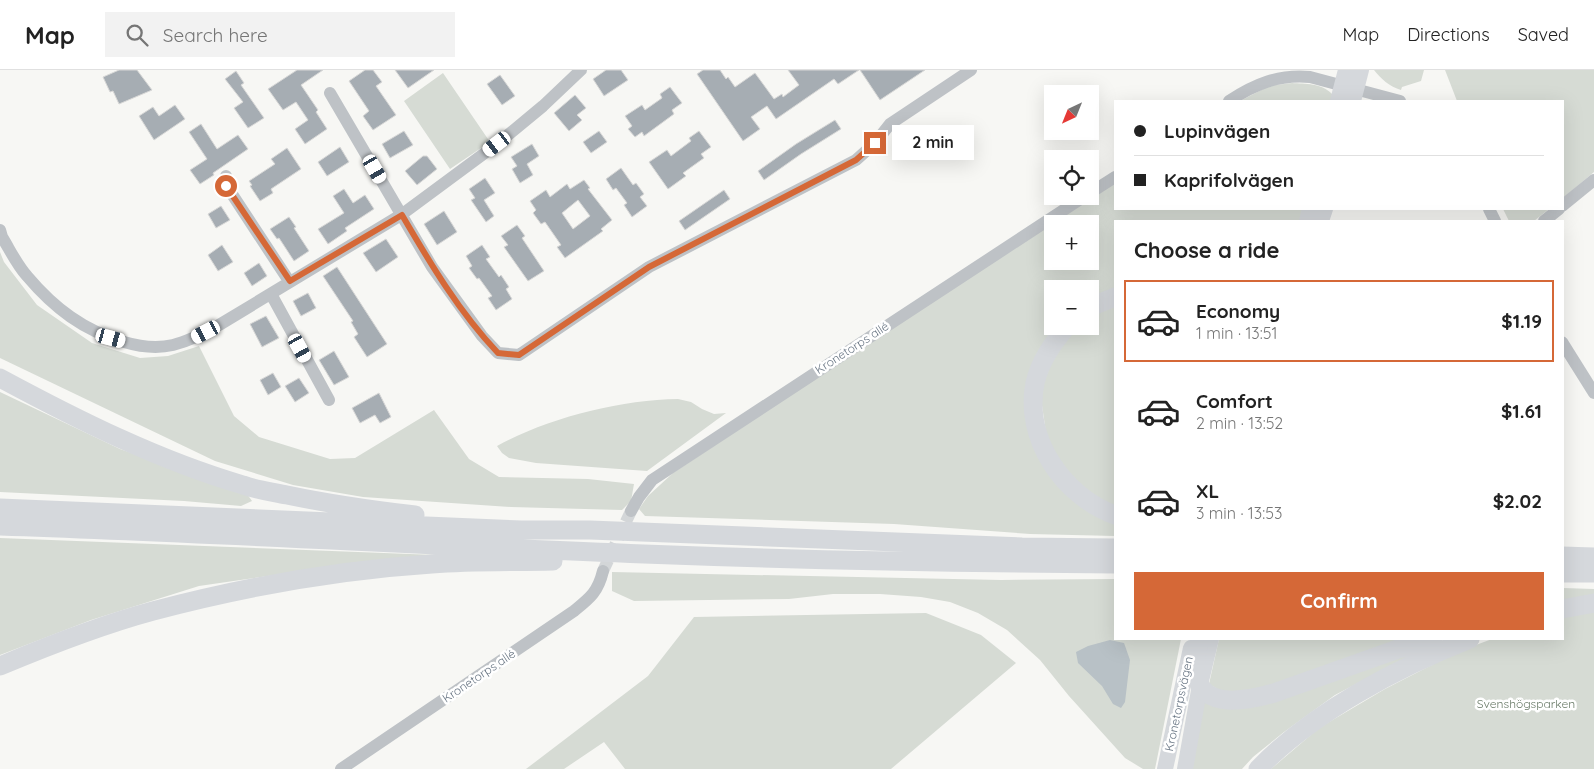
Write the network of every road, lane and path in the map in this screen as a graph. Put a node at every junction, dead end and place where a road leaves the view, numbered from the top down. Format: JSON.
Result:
{"nodes":[{"id":1,"x":581,"y":70,"type":"edge"},
{"id":2,"x":971,"y":70,"type":"edge"},
{"id":3,"x":1346,"y":70,"type":"edge"},
{"id":4,"x":1361,"y":70,"type":"edge"},
{"id":5,"x":330,"y":93,"type":"dead end"},
{"id":6,"x":1347,"y":95,"type":"edge"},
{"id":7,"x":1231,"y":100,"type":"edge"},
{"id":8,"x":1391,"y":100,"type":"edge"},
{"id":9,"x":226,"y":176,"type":"dead end"},
{"id":10,"x":1114,"y":178,"type":"edge"},
{"id":11,"x":1594,"y":180,"type":"edge"},
{"id":12,"x":1099,"y":187,"type":"edge"},
{"id":13,"x":1564,"y":204,"type":"edge"},
{"id":14,"x":1071,"y":205,"type":"edge"},
{"id":15,"x":1558,"y":210,"type":"edge"},
{"id":16,"x":402,"y":215,"type":"junction"},
{"id":17,"x":1545,"y":220,"type":"edge"},
{"id":18,"x":0,"y":230,"type":"edge"},
{"id":19,"x":290,"y":281,"type":"junction"},
{"id":20,"x":271,"y":294,"type":"junction"},
{"id":21,"x":1114,"y":297,"type":"edge"},
{"id":22,"x":1099,"y":303,"type":"edge"},
{"id":23,"x":1059,"y":335,"type":"edge"},
{"id":24,"x":1564,"y":345,"type":"edge"},
{"id":25,"x":0,"y":378,"type":"edge"},
{"id":26,"x":1594,"y":393,"type":"edge"},
{"id":27,"x":329,"y":400,"type":"dead end"},
{"id":28,"x":0,"y":508,"type":"edge"},
{"id":29,"x":630,"y":511,"type":"tunnel mouth"},
{"id":30,"x":1114,"y":515,"type":"edge"},
{"id":31,"x":0,"y":526,"type":"edge"},
{"id":32,"x":590,"y":530,"type":"junction"},
{"id":33,"x":1114,"y":548,"type":"edge"},
{"id":34,"x":644,"y":554,"type":"junction"},
{"id":35,"x":1564,"y":556,"type":"edge"},
{"id":36,"x":1594,"y":557,"type":"edge"},
{"id":37,"x":1114,"y":564,"type":"edge"},
{"id":38,"x":603,"y":571,"type":"tunnel mouth"},
{"id":39,"x":1564,"y":573,"type":"edge"},
{"id":40,"x":1594,"y":573,"type":"edge"},
{"id":41,"x":1594,"y":603,"type":"edge"},
{"id":42,"x":1564,"y":609,"type":"edge"},
{"id":43,"x":1193,"y":640,"type":"edge"},
{"id":44,"x":1200,"y":640,"type":"edge"},
{"id":45,"x":1211,"y":640,"type":"edge"},
{"id":46,"x":1430,"y":640,"type":"edge"},
{"id":47,"x":1468,"y":640,"type":"edge"},
{"id":48,"x":0,"y":666,"type":"edge"},
{"id":49,"x":1200,"y":685,"type":"junction"},
{"id":50,"x":342,"y":769,"type":"edge"},
{"id":51,"x":1165,"y":769,"type":"edge"},
{"id":52,"x":1185,"y":769,"type":"edge"},
{"id":53,"x":1258,"y":769,"type":"edge"}],
"edges":[{"from":1,"to":16,"type":"street"},
{"from":2,"to":16,"type":"street"},
{"from":3,"to":6,"type":"main road"},
{"from":4,"to":6,"type":"main road"},
{"from":5,"to":16,"type":"street"},
{"from":6,"to":7,"type":"street"},
{"from":6,"to":8,"type":"street"},
{"from":9,"to":19,"type":"street"},
{"from":10,"to":12,"type":"street"},
{"from":11,"to":13,"type":"street"},
{"from":14,"to":29,"type":"street","name":"Kronetorps allé"},
{"from":15,"to":17,"type":"street"},
{"from":16,"to":19,"type":"street"},
{"from":18,"to":20,"type":"street"},
{"from":19,"to":20,"type":"street"},
{"from":20,"to":27,"type":"street"},
{"from":21,"to":22,"type":"highway"},
{"from":23,"to":30,"type":"highway"},
{"from":24,"to":26,"type":"street"},
{"from":25,"to":32,"type":"highway"},
{"from":28,"to":32,"type":"highway"},
{"from":31,"to":34,"type":"highway"},
{"from":32,"to":33,"type":"highway"},
{"from":34,"to":37,"type":"highway"},
{"from":34,"to":48,"type":"highway"},
{"from":35,"to":36,"type":"highway"},
{"from":38,"to":50,"type":"street","name":"Kronetorps allé"},
{"from":39,"to":40,"type":"highway"},
{"from":41,"to":42,"type":"highway"},
{"from":43,"to":51,"type":"main road","name":"Kronetorpsvägen"},
{"from":44,"to":49,"type":"highway"},
{"from":45,"to":49,"type":"main road","name":"Kronetorpsvägen"},
{"from":46,"to":49,"type":"highway"},
{"from":47,"to":53,"type":"highway"},
{"from":49,"to":52,"type":"main road","name":"Kronetorpsvägen"}]}
